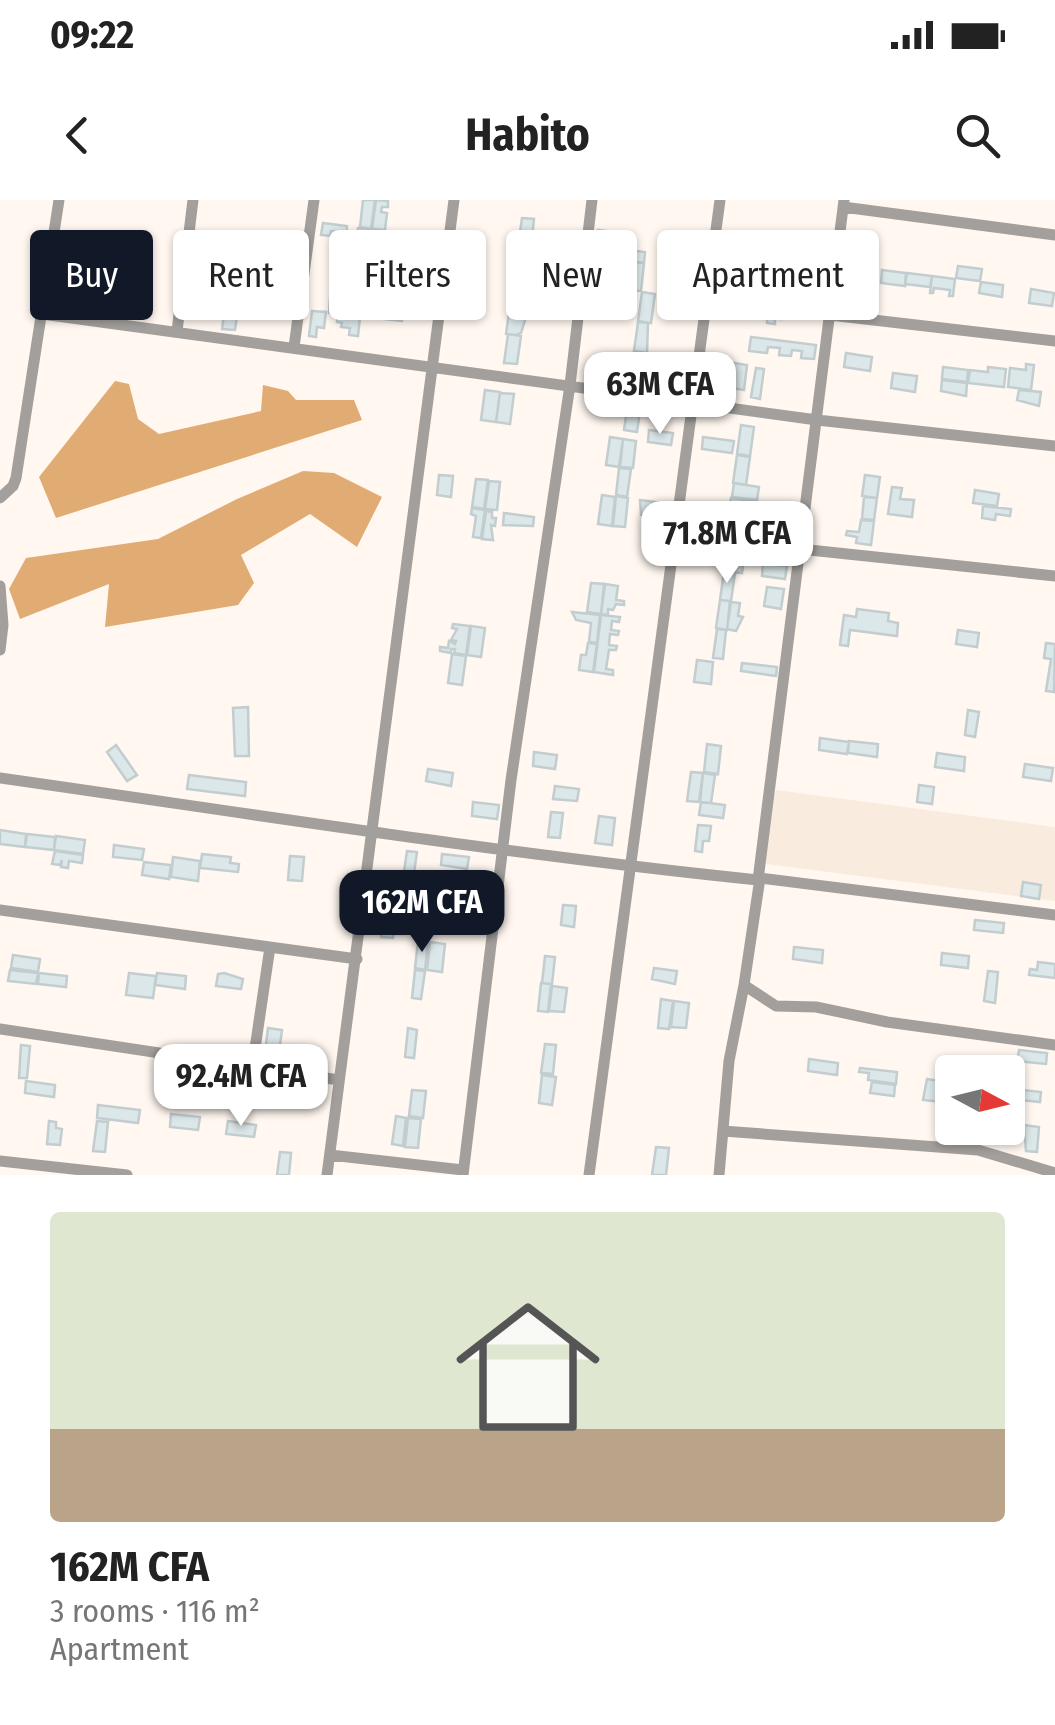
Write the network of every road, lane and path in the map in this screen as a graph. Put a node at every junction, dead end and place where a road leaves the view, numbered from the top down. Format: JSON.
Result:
{"nodes":[{"id":1,"x":59,"y":200,"type":"edge"},
{"id":2,"x":194,"y":200,"type":"edge"},
{"id":3,"x":314,"y":200,"type":"edge"},
{"id":4,"x":454,"y":200,"type":"edge"},
{"id":5,"x":592,"y":200,"type":"edge"},
{"id":6,"x":720,"y":200,"type":"edge"},
{"id":7,"x":844,"y":203,"type":"edge"},
{"id":8,"x":55,"y":230,"type":"edge"},
{"id":9,"x":841,"y":230,"type":"edge"},
{"id":10,"x":1055,"y":235,"type":"edge"},
{"id":11,"x":41,"y":320,"type":"edge"},
{"id":12,"x":90,"y":320,"type":"edge"},
{"id":13,"x":829,"y":320,"type":"edge"},
{"id":14,"x":873,"y":320,"type":"edge"},
{"id":15,"x":178,"y":331,"type":"junction"},
{"id":16,"x":1055,"y":341,"type":"edge"},
{"id":17,"x":294,"y":347,"type":"junction"},
{"id":18,"x":434,"y":366,"type":"junction"},
{"id":19,"x":570,"y":385,"type":"junction"},
{"id":20,"x":693,"y":404,"type":"junction"},
{"id":21,"x":817,"y":420,"type":"junction"},
{"id":22,"x":1055,"y":446,"type":"edge"},
{"id":23,"x":0,"y":498,"type":"edge"},
{"id":24,"x":800,"y":548,"type":"junction"},
{"id":25,"x":1055,"y":576,"type":"edge"},
{"id":26,"x":0,"y":586,"type":"edge"},
{"id":27,"x":0,"y":650,"type":"edge"},
{"id":28,"x":0,"y":778,"type":"edge"},
{"id":29,"x":370,"y":831,"type":"junction"},
{"id":30,"x":502,"y":852,"type":"junction"},
{"id":31,"x":630,"y":868,"type":"junction"},
{"id":32,"x":759,"y":879,"type":"junction"},
{"id":33,"x":0,"y":910,"type":"edge"},
{"id":34,"x":1055,"y":914,"type":"edge"},
{"id":35,"x":270,"y":947,"type":"junction"},
{"id":36,"x":356,"y":959,"type":"junction"},
{"id":37,"x":744,"y":985,"type":"junction"},
{"id":38,"x":0,"y":1029,"type":"edge"},
{"id":39,"x":1055,"y":1045,"type":"edge"},
{"id":40,"x":252,"y":1069,"type":"junction"},
{"id":41,"x":339,"y":1080,"type":"junction"},
{"id":42,"x":723,"y":1131,"type":"junction"},
{"id":43,"x":330,"y":1155,"type":"junction"},
{"id":44,"x":0,"y":1160,"type":"edge"},
{"id":45,"x":1054,"y":1170,"type":"edge"},
{"id":46,"x":463,"y":1173,"type":"edge"},
{"id":47,"x":127,"y":1175,"type":"edge"},
{"id":48,"x":327,"y":1175,"type":"edge"},
{"id":49,"x":590,"y":1175,"type":"edge"},
{"id":50,"x":719,"y":1175,"type":"edge"}],
"edges":[{"from":1,"to":8,"type":"street"},
{"from":2,"to":15,"type":"street"},
{"from":3,"to":17,"type":"street"},
{"from":4,"to":18,"type":"street"},
{"from":5,"to":19,"type":"street"},
{"from":6,"to":20,"type":"street"},
{"from":7,"to":9,"type":"street"},
{"from":7,"to":10,"type":"street"},
{"from":11,"to":23,"type":"street"},
{"from":12,"to":15,"type":"street"},
{"from":13,"to":21,"type":"street"},
{"from":14,"to":16,"type":"street"},
{"from":15,"to":17,"type":"street"},
{"from":17,"to":18,"type":"street"},
{"from":18,"to":19,"type":"street"},
{"from":18,"to":29,"type":"street"},
{"from":19,"to":20,"type":"street"},
{"from":19,"to":30,"type":"street"},
{"from":20,"to":21,"type":"street"},
{"from":20,"to":31,"type":"street"},
{"from":21,"to":22,"type":"street"},
{"from":21,"to":24,"type":"street"},
{"from":24,"to":25,"type":"street"},
{"from":24,"to":32,"type":"street"},
{"from":26,"to":27,"type":"street"},
{"from":28,"to":29,"type":"street"},
{"from":29,"to":30,"type":"street"},
{"from":29,"to":36,"type":"street"},
{"from":30,"to":31,"type":"street"},
{"from":30,"to":46,"type":"street"},
{"from":31,"to":32,"type":"street"},
{"from":31,"to":49,"type":"street"},
{"from":32,"to":34,"type":"street"},
{"from":32,"to":37,"type":"street"},
{"from":33,"to":35,"type":"street"},
{"from":35,"to":36,"type":"street"},
{"from":35,"to":40,"type":"street"},
{"from":36,"to":41,"type":"street"},
{"from":37,"to":39,"type":"street"},
{"from":37,"to":42,"type":"street"},
{"from":38,"to":40,"type":"street"},
{"from":40,"to":41,"type":"street"},
{"from":41,"to":43,"type":"street"},
{"from":42,"to":45,"type":"street"},
{"from":42,"to":50,"type":"street"},
{"from":43,"to":46,"type":"street"},
{"from":43,"to":48,"type":"street"},
{"from":44,"to":47,"type":"street"}]}
